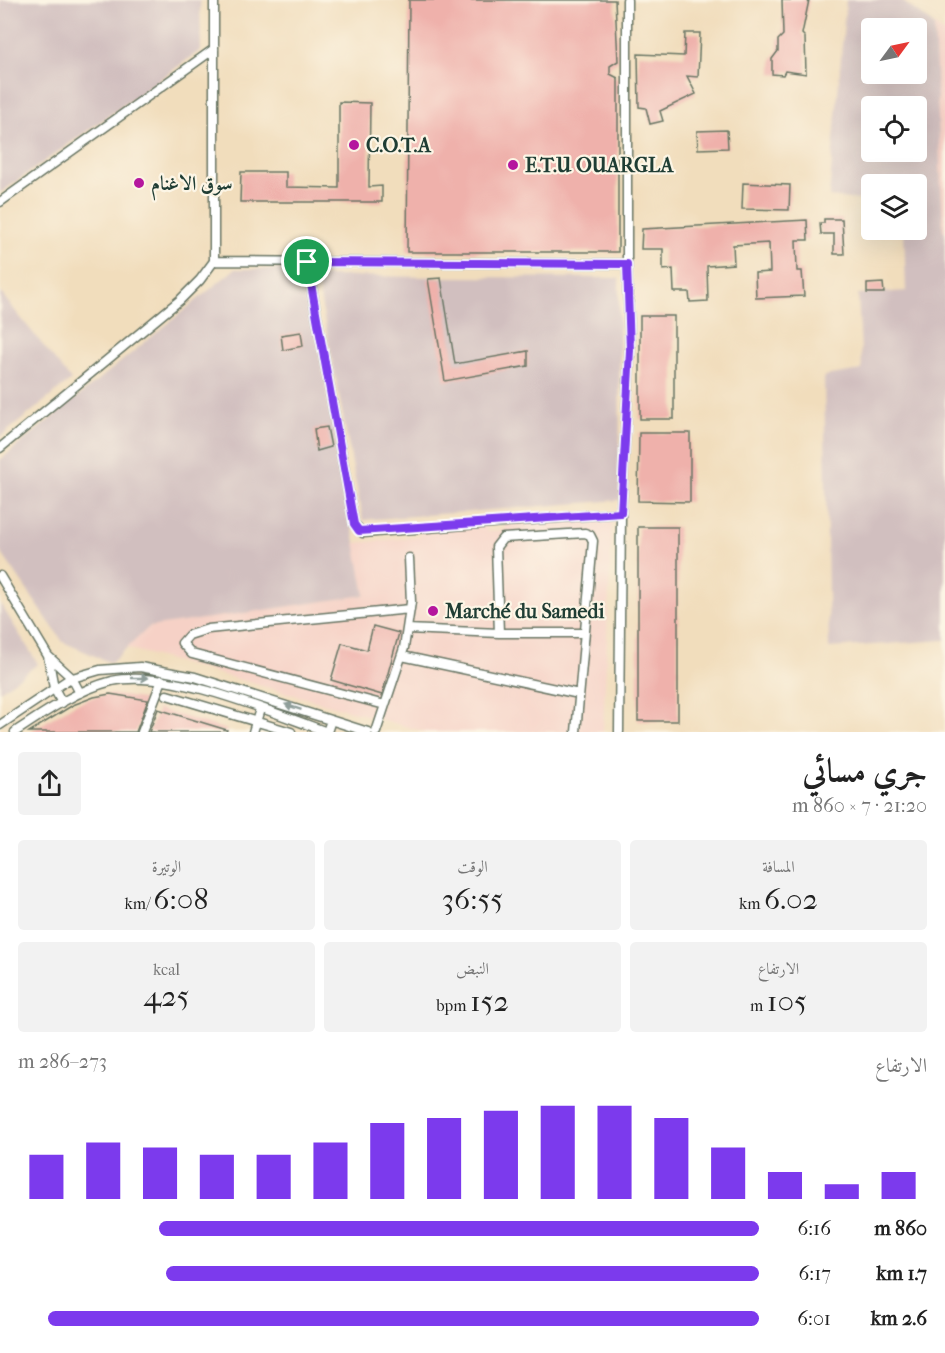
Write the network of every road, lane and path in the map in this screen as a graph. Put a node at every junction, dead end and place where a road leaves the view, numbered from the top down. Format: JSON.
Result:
{"nodes":[{"id":1,"x":214,"y":0,"type":"edge"},
{"id":2,"x":627,"y":0,"type":"edge"},
{"id":3,"x":214,"y":49,"type":"junction"},
{"id":4,"x":0,"y":202,"type":"edge"},
{"id":5,"x":214,"y":261,"type":"junction"},
{"id":6,"x":307,"y":262,"type":"junction"},
{"id":7,"x":627,"y":264,"type":"junction"},
{"id":8,"x":0,"y":448,"type":"edge"},
{"id":9,"x":621,"y":513,"type":"junction"},
{"id":10,"x":409,"y":558,"type":"dead end"},
{"id":11,"x":0,"y":576,"type":"edge"},
{"id":12,"x":410,"y":609,"type":"junction"},
{"id":13,"x":407,"y":628,"type":"junction"},
{"id":14,"x":499,"y":633,"type":"junction"},
{"id":15,"x":584,"y":633,"type":"junction"},
{"id":16,"x":48,"y":656,"type":"junction"},
{"id":17,"x":402,"y":656,"type":"junction"},
{"id":18,"x":72,"y":678,"type":"junction"},
{"id":19,"x":162,"y":680,"type":"junction"},
{"id":20,"x":54,"y":688,"type":"junction"},
{"id":21,"x":80,"y":693,"type":"junction"},
{"id":22,"x":579,"y":694,"type":"junction"},
{"id":23,"x":167,"y":695,"type":"dead end"},
{"id":24,"x":62,"y":702,"type":"junction"},
{"id":25,"x":385,"y":705,"type":"junction"},
{"id":26,"x":260,"y":709,"type":"junction"},
{"id":27,"x":331,"y":720,"type":"junction"},
{"id":28,"x":256,"y":722,"type":"junction"},
{"id":29,"x":0,"y":725,"type":"edge"},
{"id":30,"x":15,"y":732,"type":"edge"},
{"id":31,"x":142,"y":732,"type":"edge"},
{"id":32,"x":253,"y":732,"type":"edge"},
{"id":33,"x":291,"y":732,"type":"edge"},
{"id":34,"x":327,"y":732,"type":"edge"},
{"id":35,"x":368,"y":732,"type":"edge"},
{"id":36,"x":376,"y":732,"type":"edge"},
{"id":37,"x":576,"y":732,"type":"edge"},
{"id":38,"x":619,"y":732,"type":"edge"}],
"edges":[{"from":1,"to":3,"type":"street"},
{"from":2,"to":7,"type":"street"},
{"from":3,"to":4,"type":"street"},
{"from":3,"to":5,"type":"street"},
{"from":5,"to":6,"type":"street"},
{"from":5,"to":8,"type":"street"},
{"from":6,"to":7,"type":"street"},
{"from":6,"to":9,"type":"street"},
{"from":7,"to":9,"type":"street"},
{"from":9,"to":38,"type":"street"},
{"from":10,"to":12,"type":"street"},
{"from":11,"to":16,"type":"street"},
{"from":12,"to":13,"type":"street"},
{"from":12,"to":25,"type":"street"},
{"from":13,"to":14,"type":"street"},
{"from":13,"to":17,"type":"street"},
{"from":14,"to":15,"type":"street"},
{"from":14,"to":15,"type":"street"},
{"from":15,"to":22,"type":"street"},
{"from":16,"to":18,"type":"street"},
{"from":16,"to":20,"type":"street"},
{"from":17,"to":22,"type":"street"},
{"from":17,"to":25,"type":"street"},
{"from":18,"to":20,"type":"street"},
{"from":18,"to":21,"type":"street"},
{"from":27,"to":18,"type":"street","one_way":true},
{"from":21,"to":19,"type":"street","one_way":true},
{"from":19,"to":26,"type":"street"},
{"from":19,"to":31,"type":"street"},
{"from":20,"to":24,"type":"street"},
{"from":20,"to":29,"type":"street"},
{"from":21,"to":24,"type":"street"},
{"from":22,"to":37,"type":"street"},
{"from":23,"to":28,"type":"street"},
{"from":24,"to":30,"type":"street"},
{"from":25,"to":36,"type":"street"},
{"from":26,"to":28,"type":"street"},
{"from":26,"to":34,"type":"street"},
{"from":27,"to":34,"type":"street"},
{"from":27,"to":35,"type":"street"},
{"from":28,"to":32,"type":"street"},
{"from":28,"to":33,"type":"street"}]}
